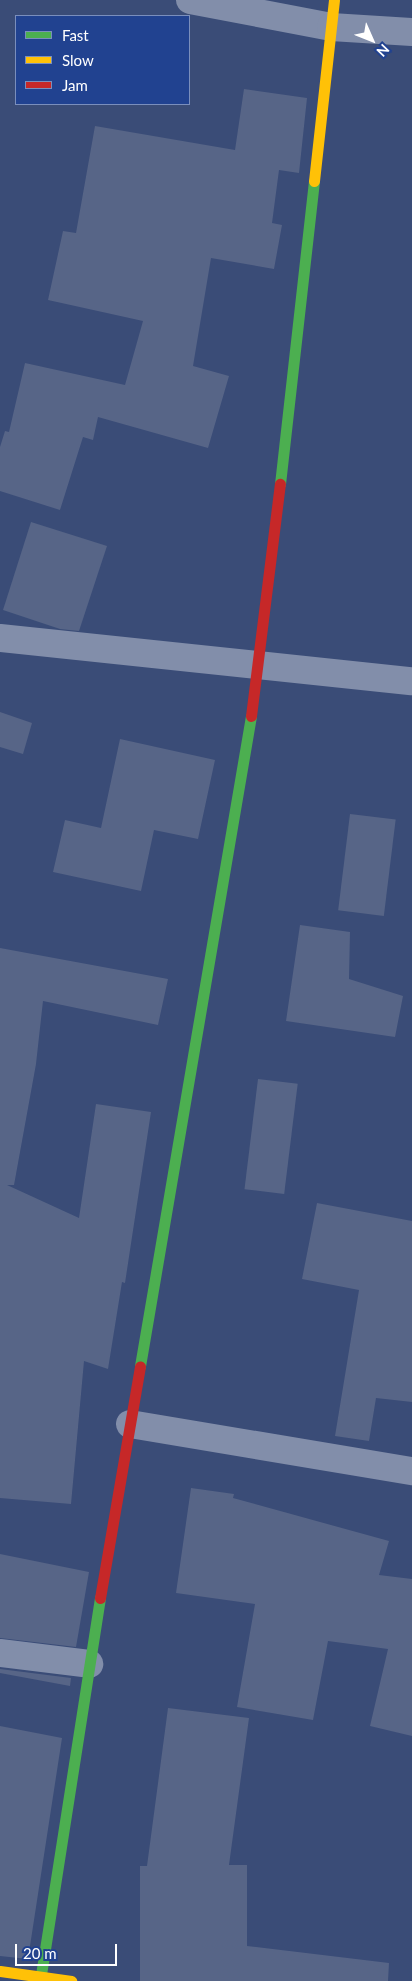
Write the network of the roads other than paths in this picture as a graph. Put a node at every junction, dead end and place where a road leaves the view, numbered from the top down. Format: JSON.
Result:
{"nodes":[{"id":1,"x":190,"y":0,"type":"edge"},
{"id":2,"x":334,"y":0,"type":"edge"},
{"id":3,"x":331,"y":27,"type":"junction"},
{"id":4,"x":412,"y":32,"type":"edge"},
{"id":5,"x":0,"y":638,"type":"edge"},
{"id":6,"x":260,"y":666,"type":"junction"},
{"id":7,"x":412,"y":682,"type":"edge"},
{"id":8,"x":130,"y":1424,"type":"junction"},
{"id":9,"x":412,"y":1471,"type":"edge"},
{"id":10,"x":0,"y":1653,"type":"edge"},
{"id":11,"x":89,"y":1664,"type":"junction"},
{"id":12,"x":0,"y":1972,"type":"edge"},
{"id":13,"x":41,"y":1979,"type":"edge"},
{"id":14,"x":71,"y":1981,"type":"edge"}],
"edges":[{"from":1,"to":3,"type":"street"},
{"from":2,"to":3,"type":"street"},
{"from":3,"to":4,"type":"street"},
{"from":3,"to":6,"type":"street"},
{"from":5,"to":6,"type":"street"},
{"from":6,"to":7,"type":"street"},
{"from":6,"to":8,"type":"street"},
{"from":8,"to":9,"type":"street"},
{"from":8,"to":11,"type":"street"},
{"from":10,"to":11,"type":"street"},
{"from":11,"to":13,"type":"street"},
{"from":12,"to":13,"type":"street"},
{"from":13,"to":14,"type":"street"}]}
